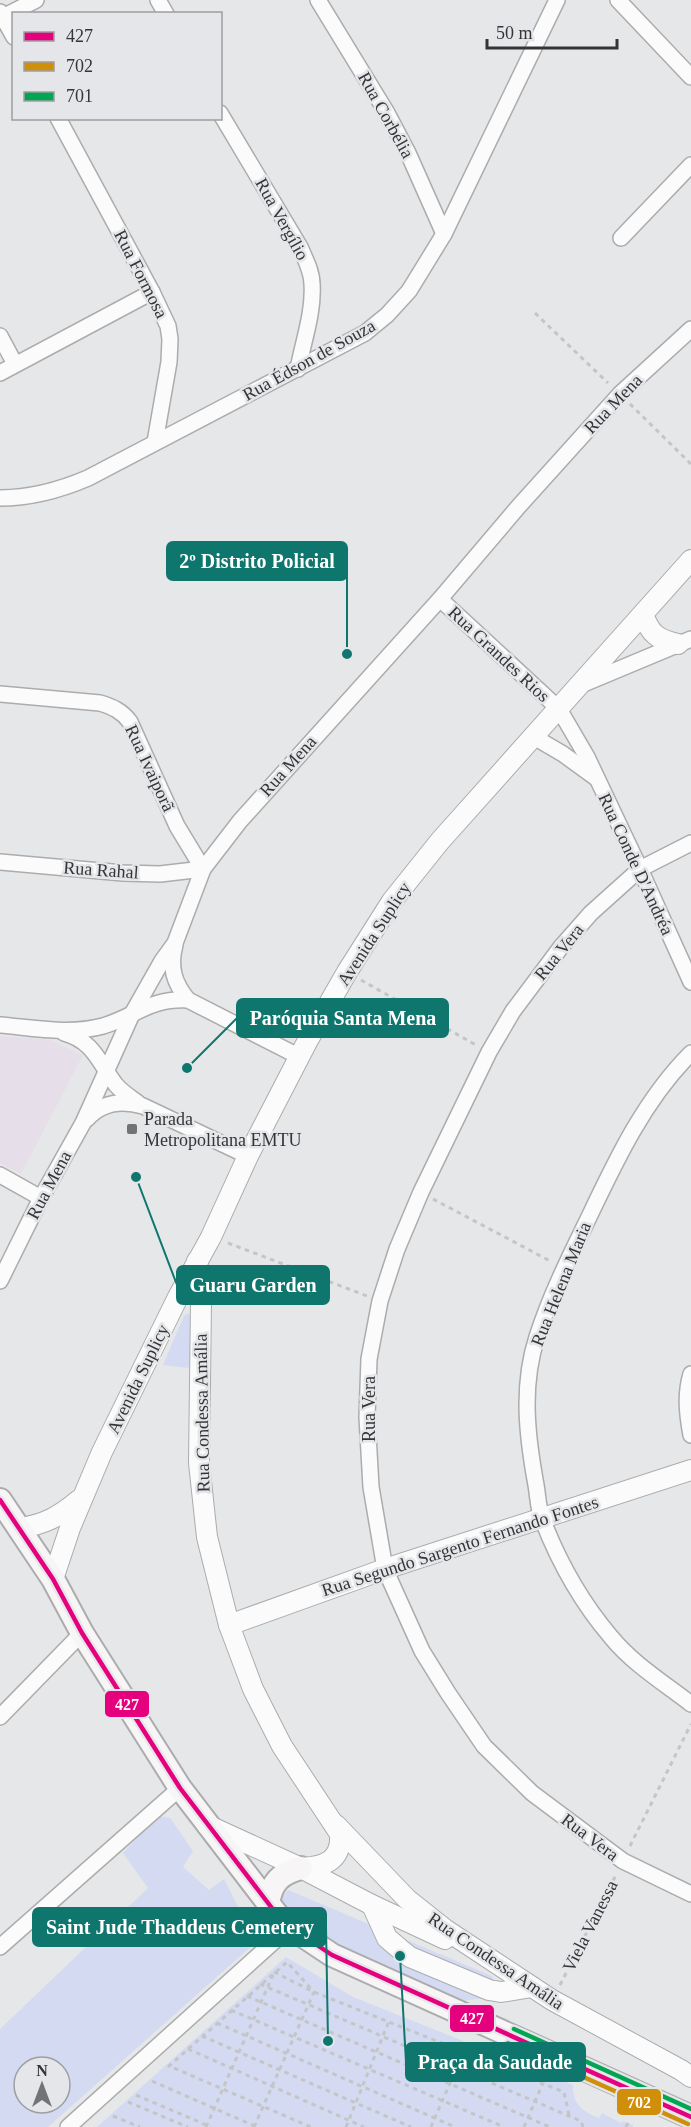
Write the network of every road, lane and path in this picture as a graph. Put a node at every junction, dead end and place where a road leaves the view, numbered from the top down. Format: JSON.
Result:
{"nodes":[{"id":1,"x":36,"y":0,"type":"edge"},
{"id":2,"x":318,"y":0,"type":"edge"},
{"id":3,"x":557,"y":0,"type":"edge"},
{"id":4,"x":618,"y":0,"type":"edge"},
{"id":5,"x":2,"y":15,"type":"edge"},
{"id":6,"x":12,"y":33,"type":"edge"},
{"id":7,"x":691,"y":77,"type":"edge"},
{"id":8,"x":222,"y":116,"type":"edge"},
{"id":9,"x":59,"y":120,"type":"edge"},
{"id":10,"x":691,"y":165,"type":"edge"},
{"id":11,"x":444,"y":234,"type":"junction"},
{"id":12,"x":621,"y":238,"type":"dead end"},
{"id":13,"x":152,"y":292,"type":"junction"},
{"id":14,"x":691,"y":329,"type":"edge"},
{"id":15,"x":0,"y":336,"type":"edge"},
{"id":16,"x":15,"y":364,"type":"junction"},
{"id":17,"x":298,"y":369,"type":"junction"},
{"id":18,"x":0,"y":374,"type":"edge"},
{"id":19,"x":155,"y":442,"type":"junction"},
{"id":20,"x":0,"y":498,"type":"edge"},
{"id":21,"x":691,"y":560,"type":"edge"},
{"id":22,"x":440,"y":599,"type":"junction"},
{"id":23,"x":643,"y":614,"type":"junction"},
{"id":24,"x":685,"y":642,"type":"edge"},
{"id":25,"x":580,"y":685,"type":"junction"},
{"id":26,"x":0,"y":694,"type":"edge"},
{"id":27,"x":559,"y":709,"type":"junction"},
{"id":28,"x":534,"y":737,"type":"junction"},
{"id":29,"x":596,"y":778,"type":"junction"},
{"id":30,"x":691,"y":843,"type":"edge"},
{"id":31,"x":0,"y":862,"type":"edge"},
{"id":32,"x":203,"y":869,"type":"junction"},
{"id":33,"x":640,"y":869,"type":"junction"},
{"id":34,"x":175,"y":943,"type":"junction"},
{"id":35,"x":347,"y":972,"type":"junction"},
{"id":36,"x":691,"y":982,"type":"edge"},
{"id":37,"x":188,"y":1000,"type":"junction"},
{"id":38,"x":132,"y":1014,"type":"junction"},
{"id":39,"x":0,"y":1025,"type":"edge"},
{"id":40,"x":52,"y":1029,"type":"junction"},
{"id":41,"x":489,"y":1052,"type":"junction"},
{"id":42,"x":691,"y":1053,"type":"edge"},
{"id":43,"x":300,"y":1057,"type":"junction"},
{"id":44,"x":106,"y":1069,"type":"junction"},
{"id":45,"x":143,"y":1106,"type":"junction"},
{"id":46,"x":82,"y":1123,"type":"junction"},
{"id":47,"x":248,"y":1156,"type":"junction"},
{"id":48,"x":0,"y":1175,"type":"edge"},
{"id":49,"x":421,"y":1192,"type":"junction"},
{"id":50,"x":41,"y":1198,"type":"junction"},
{"id":51,"x":211,"y":1237,"type":"junction"},
{"id":52,"x":197,"y":1261,"type":"junction"},
{"id":53,"x":564,"y":1268,"type":"junction"},
{"id":54,"x":0,"y":1281,"type":"edge"},
{"id":55,"x":380,"y":1300,"type":"junction"},
{"id":56,"x":691,"y":1374,"type":"edge"},
{"id":57,"x":691,"y":1435,"type":"edge"},
{"id":58,"x":691,"y":1470,"type":"edge"},
{"id":59,"x":81,"y":1498,"type":"junction"},
{"id":60,"x":0,"y":1500,"type":"edge"},
{"id":61,"x":542,"y":1519,"type":"junction"},
{"id":62,"x":19,"y":1528,"type":"junction"},
{"id":63,"x":385,"y":1569,"type":"junction"},
{"id":64,"x":53,"y":1579,"type":"junction"},
{"id":65,"x":229,"y":1625,"type":"junction"},
{"id":66,"x":82,"y":1633,"type":"junction"},
{"id":67,"x":691,"y":1704,"type":"edge"},
{"id":68,"x":0,"y":1717,"type":"edge"},
{"id":69,"x":691,"y":1724,"type":"edge"},
{"id":70,"x":180,"y":1788,"type":"junction"},
{"id":71,"x":334,"y":1822,"type":"junction"},
{"id":72,"x":207,"y":1825,"type":"junction"},
{"id":73,"x":623,"y":1861,"type":"junction"},
{"id":74,"x":301,"y":1868,"type":"junction"},
{"id":75,"x":691,"y":1894,"type":"edge"},
{"id":76,"x":268,"y":1904,"type":"junction"},
{"id":77,"x":372,"y":1905,"type":"junction"},
{"id":78,"x":290,"y":1927,"type":"junction"},
{"id":79,"x":0,"y":1947,"type":"edge"},
{"id":80,"x":489,"y":1959,"type":"junction"},
{"id":81,"x":274,"y":1972,"type":"junction"},
{"id":82,"x":260,"y":1984,"type":"junction"},
{"id":83,"x":267,"y":1987,"type":"junction"},
{"id":84,"x":532,"y":1987,"type":"junction"},
{"id":85,"x":314,"y":1992,"type":"junction"},
{"id":86,"x":246,"y":1996,"type":"junction"},
{"id":87,"x":552,"y":2000,"type":"junction"},
{"id":88,"x":261,"y":2002,"type":"junction"},
{"id":89,"x":308,"y":2005,"type":"junction"},
{"id":90,"x":231,"y":2010,"type":"junction"},
{"id":91,"x":253,"y":2019,"type":"junction"},
{"id":92,"x":302,"y":2020,"type":"junction"},
{"id":93,"x":389,"y":2021,"type":"junction"},
{"id":94,"x":217,"y":2023,"type":"junction"},
{"id":95,"x":246,"y":2035,"type":"junction"},
{"id":96,"x":202,"y":2036,"type":"junction"},
{"id":97,"x":294,"y":2037,"type":"junction"},
{"id":98,"x":383,"y":2037,"type":"junction"},
{"id":99,"x":188,"y":2049,"type":"junction"},
{"id":100,"x":464,"y":2051,"type":"junction"},
{"id":101,"x":239,"y":2052,"type":"junction"},
{"id":102,"x":376,"y":2052,"type":"junction"},
{"id":103,"x":287,"y":2054,"type":"junction"},
{"id":104,"x":231,"y":2068,"type":"junction"},
{"id":105,"x":456,"y":2068,"type":"junction"},
{"id":106,"x":370,"y":2069,"type":"junction"},
{"id":107,"x":280,"y":2070,"type":"junction"},
{"id":108,"x":686,"y":2073,"type":"edge"},
{"id":109,"x":152,"y":2081,"type":"dead end"},
{"id":110,"x":543,"y":2083,"type":"junction"},
{"id":111,"x":450,"y":2084,"type":"junction"},
{"id":112,"x":272,"y":2086,"type":"junction"},
{"id":113,"x":363,"y":2087,"type":"junction"},
{"id":114,"x":222,"y":2089,"type":"junction"},
{"id":115,"x":136,"y":2095,"type":"dead end"},
{"id":116,"x":443,"y":2100,"type":"junction"},
{"id":117,"x":535,"y":2101,"type":"junction"},
{"id":118,"x":128,"y":2102,"type":"dead end"},
{"id":119,"x":356,"y":2103,"type":"junction"},
{"id":120,"x":263,"y":2106,"type":"junction"},
{"id":121,"x":214,"y":2108,"type":"junction"},
{"id":122,"x":113,"y":2116,"type":"dead end"},
{"id":123,"x":569,"y":2116,"type":"junction"},
{"id":124,"x":528,"y":2117,"type":"junction"},
{"id":125,"x":691,"y":2117,"type":"edge"},
{"id":126,"x":435,"y":2118,"type":"junction"},
{"id":127,"x":349,"y":2120,"type":"junction"},
{"id":128,"x":208,"y":2126,"type":"edge"},
{"id":129,"x":68,"y":2127,"type":"edge"},
{"id":130,"x":140,"y":2127,"type":"edge"},
{"id":131,"x":188,"y":2127,"type":"edge"},
{"id":132,"x":255,"y":2127,"type":"edge"},
{"id":133,"x":311,"y":2127,"type":"edge"},
{"id":134,"x":346,"y":2127,"type":"edge"},
{"id":135,"x":364,"y":2127,"type":"edge"},
{"id":136,"x":411,"y":2127,"type":"edge"},
{"id":137,"x":431,"y":2127,"type":"edge"},
{"id":138,"x":455,"y":2127,"type":"edge"},
{"id":139,"x":504,"y":2127,"type":"edge"},
{"id":140,"x":524,"y":2127,"type":"edge"},
{"id":141,"x":550,"y":2127,"type":"edge"},
{"id":142,"x":584,"y":2127,"type":"edge"}],
"edges":[{"from":1,"to":5,"type":"street"},
{"from":2,"to":11,"type":"street","name":"Rua Corbélia"},
{"from":3,"to":11,"type":"street","name":"Rua Édson de Souza"},
{"from":4,"to":7,"type":"street"},
{"from":5,"to":6,"type":"street"},
{"from":8,"to":17,"type":"street","name":"Rua Vergílio"},
{"from":9,"to":13,"type":"street","name":"Rua Formosa"},
{"from":10,"to":12,"type":"street"},
{"from":11,"to":17,"type":"street","name":"Rua Édson de Souza"},
{"from":13,"to":16,"type":"street"},
{"from":13,"to":19,"type":"street","name":"Rua Formosa"},
{"from":14,"to":22,"type":"street","name":"Rua Mena"},
{"from":15,"to":16,"type":"street"},
{"from":16,"to":18,"type":"street"},
{"from":17,"to":19,"type":"street","name":"Rua Édson de Souza"},
{"from":19,"to":20,"type":"street","name":"Rua Édson de Souza"},
{"from":21,"to":23,"type":"street","name":"Avenida Suplicy"},
{"from":22,"to":27,"type":"street","name":"Rua Grandes Rios"},
{"from":22,"to":32,"type":"street","name":"Rua Mena"},
{"from":23,"to":24,"type":"street"},
{"from":23,"to":25,"type":"street","name":"Avenida Suplicy"},
{"from":24,"to":25,"type":"street"},
{"from":25,"to":27,"type":"street","name":"Avenida Suplicy"},
{"from":26,"to":32,"type":"street","name":"Rua Ivaiporã"},
{"from":27,"to":28,"type":"street","name":"Avenida Suplicy"},
{"from":27,"to":29,"type":"street","name":"Rua Conde D'Andréa"},
{"from":28,"to":29,"type":"street","name":"Rua Conde D'Andréa"},
{"from":28,"to":35,"type":"street","name":"Avenida Suplicy"},
{"from":29,"to":33,"type":"street","name":"Rua Conde D'Andréa"},
{"from":30,"to":33,"type":"street","name":"Rua Vera"},
{"from":31,"to":32,"type":"street","name":"Rua Rahal"},
{"from":32,"to":34,"type":"street","name":"Rua Mena"},
{"from":33,"to":36,"type":"street","name":"Rua Conde D'Andréa"},
{"from":33,"to":41,"type":"street","name":"Rua Vera"},
{"from":34,"to":37,"type":"street"},
{"from":34,"to":38,"type":"street","name":"Rua Mena"},
{"from":35,"to":41,"type":"path"},
{"from":35,"to":43,"type":"street","name":"Avenida Suplicy"},
{"from":37,"to":38,"type":"street"},
{"from":37,"to":43,"type":"street"},
{"from":38,"to":40,"type":"street"},
{"from":38,"to":44,"type":"street","name":"Rua Mena"},
{"from":39,"to":40,"type":"street"},
{"from":40,"to":44,"type":"street"},
{"from":41,"to":49,"type":"street","name":"Rua Vera"},
{"from":42,"to":53,"type":"street","name":"Rua Helena Maria"},
{"from":43,"to":47,"type":"street","name":"Avenida Suplicy"},
{"from":44,"to":45,"type":"street"},
{"from":44,"to":46,"type":"street","name":"Rua Mena"},
{"from":45,"to":46,"type":"street"},
{"from":45,"to":47,"type":"street"},
{"from":46,"to":50,"type":"street","name":"Rua Mena"},
{"from":47,"to":51,"type":"street","name":"Avenida Suplicy"},
{"from":48,"to":50,"type":"street"},
{"from":49,"to":53,"type":"path"},
{"from":49,"to":55,"type":"street","name":"Rua Vera"},
{"from":50,"to":54,"type":"street","name":"Rua Mena"},
{"from":51,"to":52,"type":"street","name":"Avenida Suplicy"},
{"from":51,"to":55,"type":"path"},
{"from":52,"to":59,"type":"street","name":"Avenida Suplicy"},
{"from":52,"to":65,"type":"street","name":"Rua Condessa Amália"},
{"from":53,"to":61,"type":"street","name":"Rua Helena Maria"},
{"from":55,"to":63,"type":"street","name":"Rua Vera"},
{"from":56,"to":57,"type":"street"},
{"from":58,"to":61,"type":"street","name":"Rua Segundo Sargento Fernando Fontes"},
{"from":59,"to":62,"type":"street","name":"Avenida Suplicy"},
{"from":59,"to":64,"type":"street","name":"Avenida Suplicy"},
{"from":60,"to":62,"type":"main road"},
{"from":61,"to":63,"type":"street","name":"Rua Segundo Sargento Fernando Fontes"},
{"from":61,"to":67,"type":"street","name":"Rua Helena Maria"},
{"from":62,"to":64,"type":"main road"},
{"from":63,"to":65,"type":"street","name":"Rua Segundo Sargento Fernando Fontes"},
{"from":63,"to":73,"type":"street","name":"Rua Vera"},
{"from":64,"to":66,"type":"main road"},
{"from":65,"to":71,"type":"street","name":"Rua Condessa Amália"},
{"from":66,"to":68,"type":"street"},
{"from":66,"to":70,"type":"main road"},
{"from":69,"to":73,"type":"path","name":"Viela Vanessa"},
{"from":70,"to":72,"type":"main road"},
{"from":70,"to":79,"type":"street"},
{"from":71,"to":74,"type":"street","name":"Rua Condessa Amália"},
{"from":71,"to":80,"type":"street","name":"Rua Condessa Amália"},
{"from":72,"to":74,"type":"street"},
{"from":72,"to":76,"type":"main road"},
{"from":73,"to":75,"type":"street","name":"Rua Vera"},
{"from":73,"to":87,"type":"path","name":"Viela Vanessa"},
{"from":74,"to":76,"type":"main road"},
{"from":74,"to":77,"type":"street"},
{"from":76,"to":78,"type":"main road"},
{"from":77,"to":80,"type":"street"},
{"from":77,"to":84,"type":"street"},
{"from":78,"to":125,"type":"main road"},
{"from":78,"to":129,"type":"street"},
{"from":80,"to":84,"type":"street","name":"Rua Condessa Amália"},
{"from":81,"to":82,"type":"path"},
{"from":81,"to":83,"type":"path"},
{"from":81,"to":85,"type":"path"},
{"from":81,"to":85,"type":"path"},
{"from":82,"to":83,"type":"path"},
{"from":82,"to":86,"type":"path"},
{"from":83,"to":88,"type":"path"},
{"from":83,"to":89,"type":"path"},
{"from":84,"to":87,"type":"street","name":"Rua Condessa Amália"},
{"from":85,"to":89,"type":"path"},
{"from":85,"to":93,"type":"path"},
{"from":86,"to":88,"type":"path"},
{"from":86,"to":90,"type":"path"},
{"from":87,"to":108,"type":"street","name":"Rua Condessa Amália"},
{"from":88,"to":91,"type":"path"},
{"from":88,"to":92,"type":"path"},
{"from":89,"to":92,"type":"path"},
{"from":89,"to":98,"type":"path"},
{"from":90,"to":91,"type":"path"},
{"from":90,"to":94,"type":"path"},
{"from":91,"to":95,"type":"path"},
{"from":91,"to":97,"type":"path"},
{"from":92,"to":97,"type":"path"},
{"from":92,"to":102,"type":"path"},
{"from":93,"to":98,"type":"path"},
{"from":93,"to":100,"type":"path"},
{"from":94,"to":95,"type":"path"},
{"from":94,"to":96,"type":"path"},
{"from":95,"to":101,"type":"path"},
{"from":95,"to":103,"type":"path"},
{"from":96,"to":99,"type":"path"},
{"from":96,"to":101,"type":"path"},
{"from":97,"to":103,"type":"path"},
{"from":97,"to":106,"type":"path"},
{"from":98,"to":102,"type":"path"},
{"from":98,"to":105,"type":"path"},
{"from":99,"to":104,"type":"path"},
{"from":99,"to":114,"type":"path"},
{"from":100,"to":105,"type":"path"},
{"from":100,"to":110,"type":"path"},
{"from":101,"to":104,"type":"path"},
{"from":101,"to":107,"type":"path"},
{"from":102,"to":106,"type":"path"},
{"from":102,"to":111,"type":"path"},
{"from":103,"to":107,"type":"path"},
{"from":103,"to":113,"type":"path"},
{"from":104,"to":112,"type":"path"},
{"from":104,"to":114,"type":"path"},
{"from":105,"to":111,"type":"path"},
{"from":105,"to":117,"type":"path"},
{"from":106,"to":113,"type":"path"},
{"from":106,"to":116,"type":"path"},
{"from":107,"to":112,"type":"path"},
{"from":107,"to":119,"type":"path"},
{"from":109,"to":121,"type":"path"},
{"from":110,"to":117,"type":"path"},
{"from":110,"to":123,"type":"path"},
{"from":111,"to":116,"type":"path"},
{"from":111,"to":124,"type":"path"},
{"from":112,"to":120,"type":"path"},
{"from":112,"to":127,"type":"path"},
{"from":113,"to":119,"type":"path"},
{"from":113,"to":126,"type":"path"},
{"from":114,"to":120,"type":"path"},
{"from":114,"to":121,"type":"path"},
{"from":115,"to":128,"type":"path"},
{"from":116,"to":126,"type":"path"},
{"from":116,"to":139,"type":"path"},
{"from":117,"to":123,"type":"path"},
{"from":117,"to":124,"type":"path"},
{"from":118,"to":131,"type":"path"},
{"from":119,"to":127,"type":"path"},
{"from":119,"to":136,"type":"path"},
{"from":120,"to":132,"type":"path"},
{"from":120,"to":133,"type":"path"},
{"from":121,"to":128,"type":"path"},
{"from":121,"to":132,"type":"path"},
{"from":122,"to":130,"type":"path"},
{"from":123,"to":142,"type":"path"},
{"from":124,"to":140,"type":"path"},
{"from":124,"to":141,"type":"path"},
{"from":126,"to":137,"type":"path"},
{"from":126,"to":138,"type":"path"},
{"from":127,"to":134,"type":"path"},
{"from":127,"to":135,"type":"path"}]}
